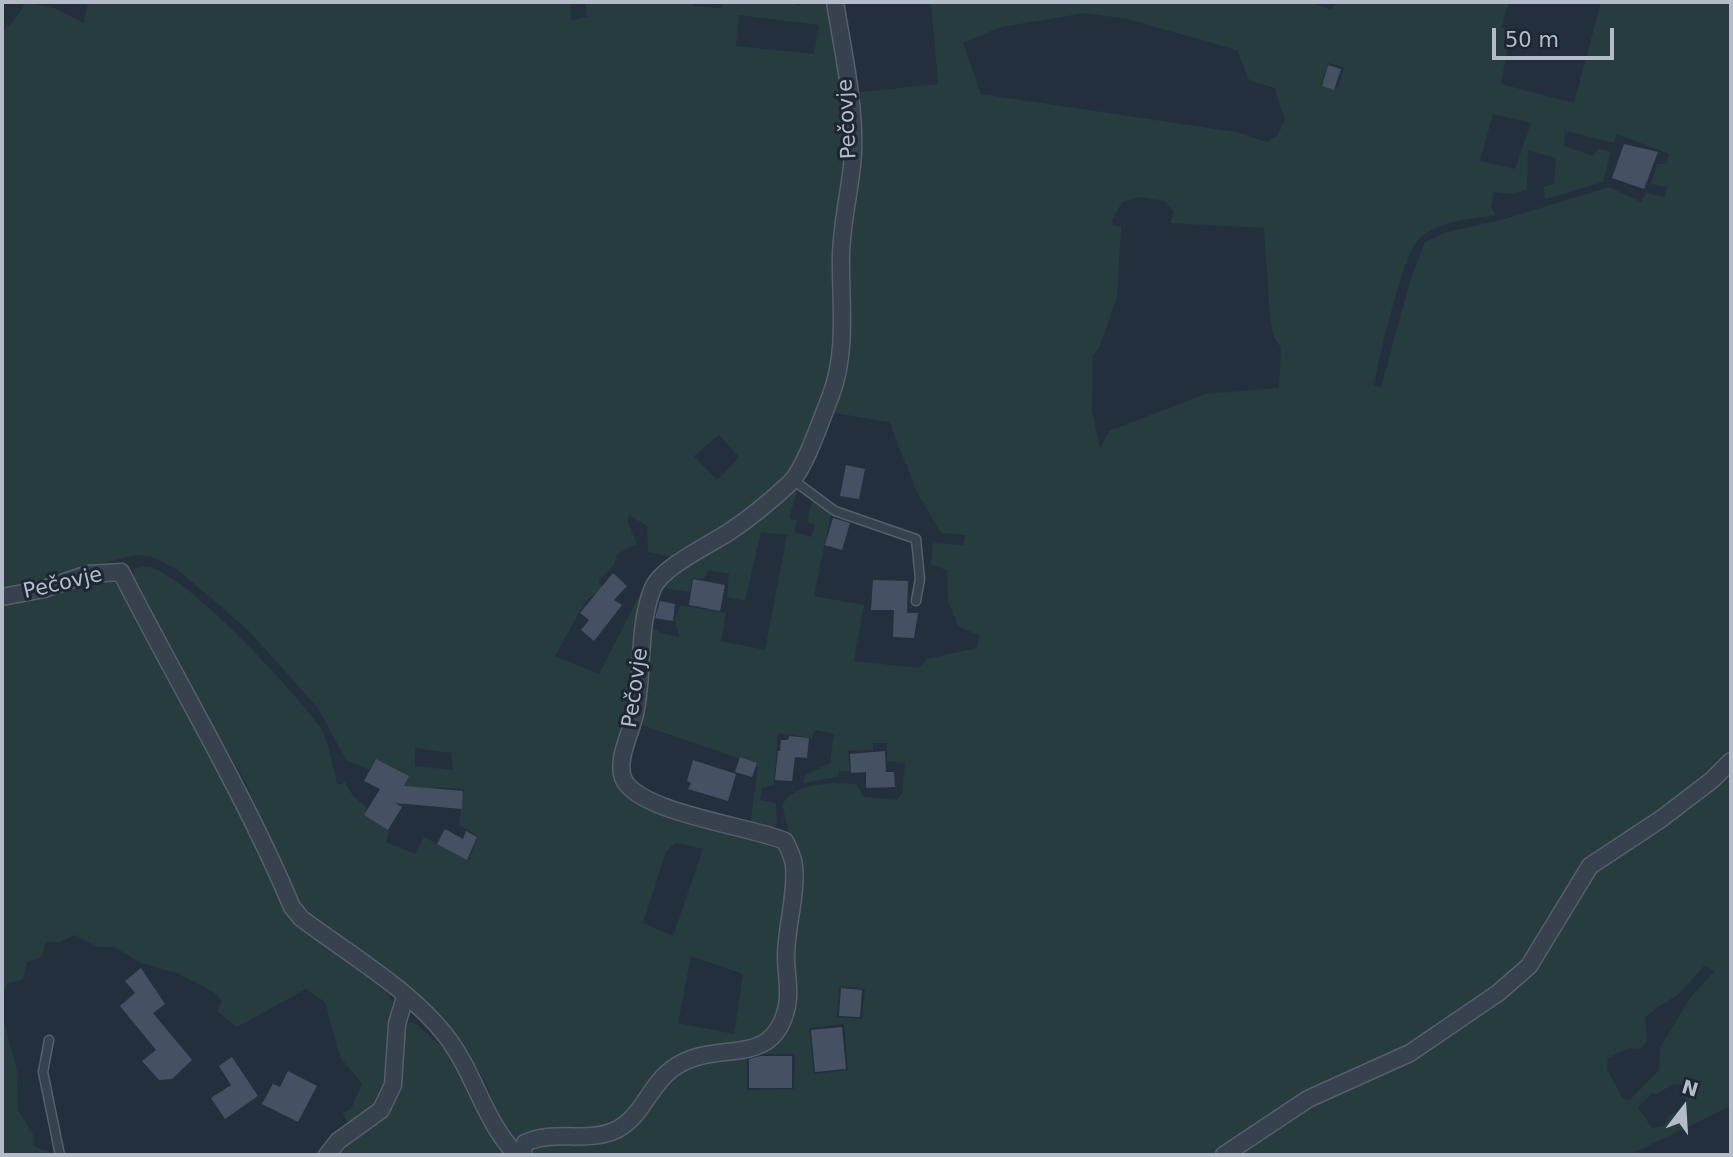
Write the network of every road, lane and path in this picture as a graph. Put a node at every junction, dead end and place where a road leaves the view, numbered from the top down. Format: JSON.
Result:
{"nodes":[{"id":1,"x":835,"y":2,"type":"edge"},
{"id":2,"x":793,"y":480,"type":"junction"},
{"id":3,"x":2,"y":597,"type":"edge"},
{"id":4,"x":915,"y":601,"type":"dead end"},
{"id":5,"x":1731,"y":761,"type":"edge"},
{"id":6,"x":405,"y":997,"type":"junction"},
{"id":7,"x":49,"y":1040,"type":"dead end"},
{"id":8,"x":60,"y":1155,"type":"edge"},
{"id":9,"x":327,"y":1155,"type":"edge"},
{"id":10,"x":519,"y":1155,"type":"edge"},
{"id":11,"x":1224,"y":1155,"type":"edge"}],
"edges":[{"from":1,"to":2,"type":"street","name":"Pečovje"},
{"from":2,"to":4,"type":"lane"},
{"from":2,"to":10,"type":"street","name":"Pečovje"},
{"from":3,"to":6,"type":"street","name":"Pečovje"},
{"from":5,"to":11,"type":"street"},
{"from":6,"to":9,"type":"street"},
{"from":6,"to":10,"type":"street","name":"Pečovje"},
{"from":7,"to":8,"type":"lane"}]}
